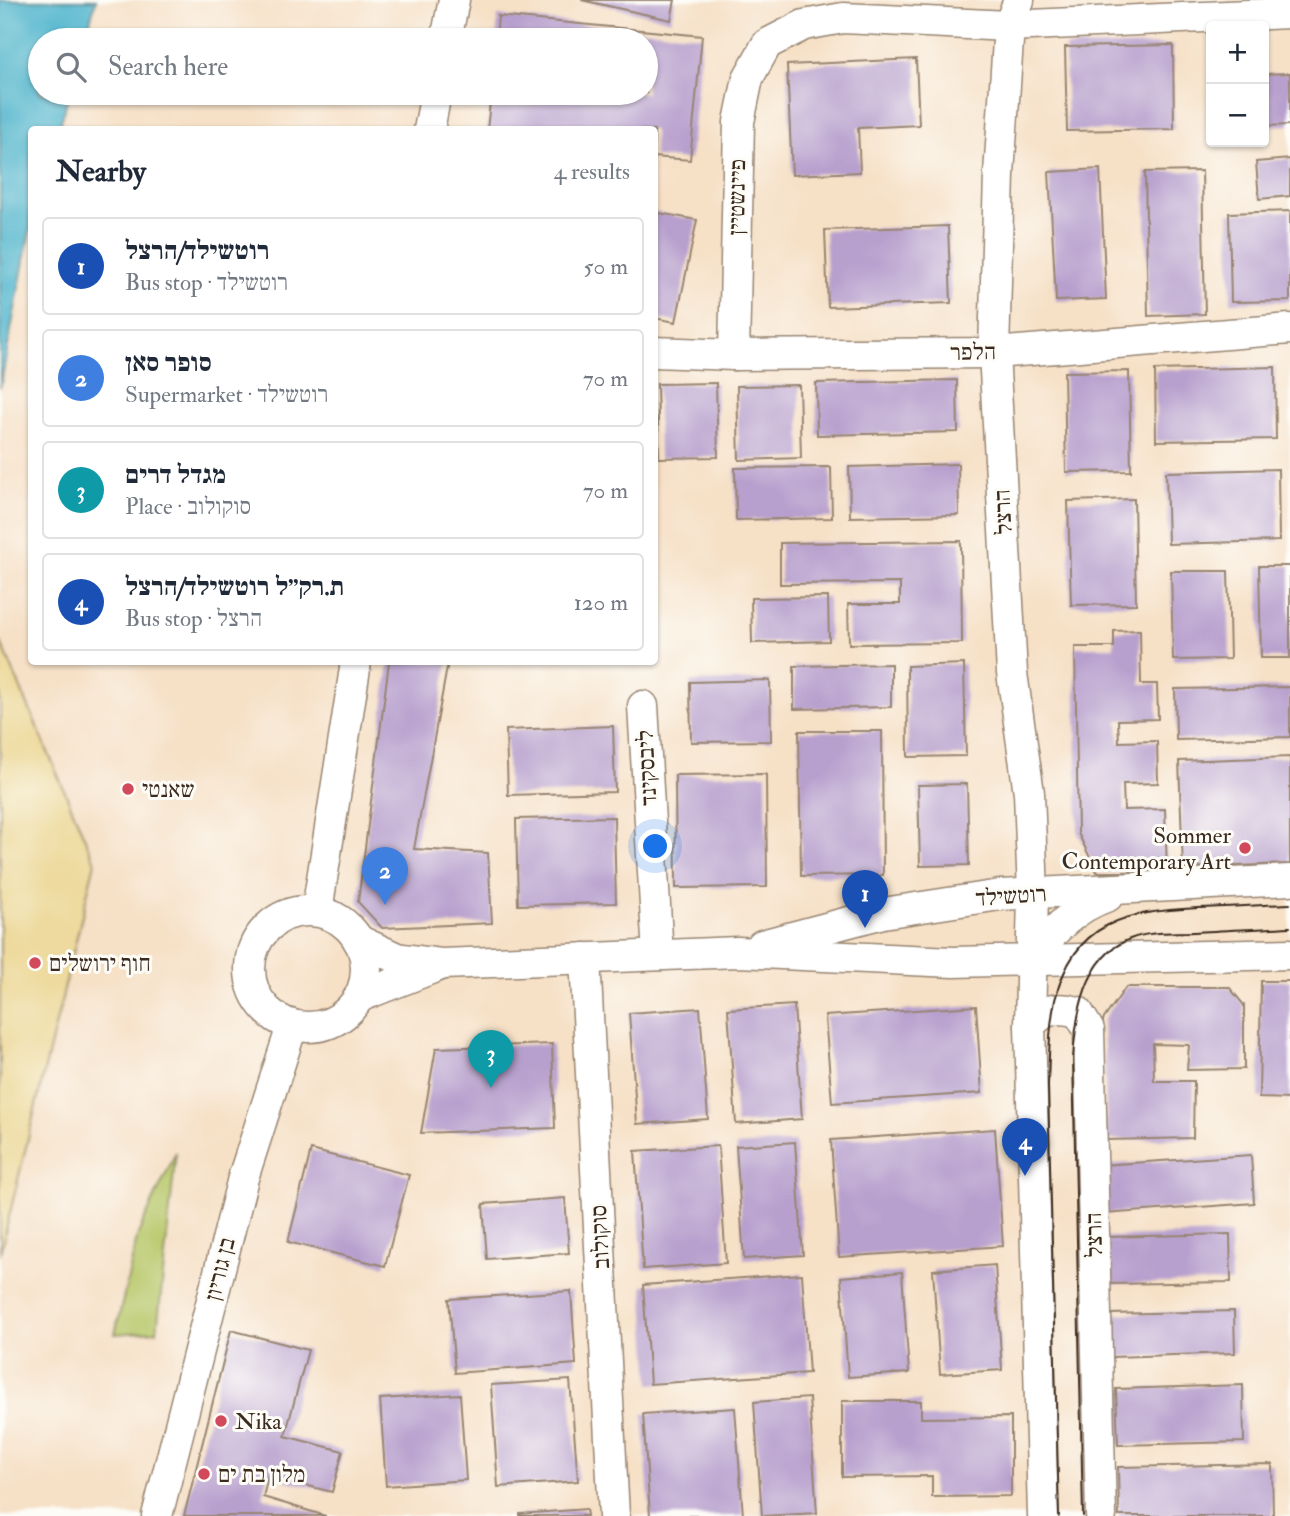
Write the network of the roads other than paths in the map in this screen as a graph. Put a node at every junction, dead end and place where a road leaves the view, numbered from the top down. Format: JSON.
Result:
{"nodes":[{"id":1,"x":454,"y":0,"type":"edge"},
{"id":2,"x":1014,"y":13,"type":"edge"},
{"id":3,"x":1290,"y":13,"type":"edge"},
{"id":4,"x":448,"y":28,"type":"edge"},
{"id":5,"x":434,"y":105,"type":"edge"},
{"id":6,"x":430,"y":126,"type":"edge"},
{"id":7,"x":1290,"y":329,"type":"edge"},
{"id":8,"x":658,"y":352,"type":"edge"},
{"id":9,"x":993,"y":353,"type":"junction"},
{"id":10,"x":734,"y":355,"type":"junction"},
{"id":11,"x":356,"y":665,"type":"edge"},
{"id":12,"x":643,"y":706,"type":"dead end"},
{"id":13,"x":1290,"y":880,"type":"edge"},
{"id":14,"x":1122,"y":891,"type":"junction"},
{"id":15,"x":1033,"y":893,"type":"junction"},
{"id":16,"x":317,"y":911,"type":"junction"},
{"id":17,"x":358,"y":940,"type":"junction"},
{"id":18,"x":738,"y":951,"type":"junction"},
{"id":19,"x":1290,"y":954,"type":"edge"},
{"id":20,"x":658,"y":955,"type":"junction"},
{"id":21,"x":585,"y":958,"type":"junction"},
{"id":22,"x":1032,"y":959,"type":"junction"},
{"id":23,"x":442,"y":964,"type":"junction"},
{"id":24,"x":359,"y":997,"type":"junction"},
{"id":25,"x":1030,"y":1025,"type":"junction"},
{"id":26,"x":292,"y":1026,"type":"junction"},
{"id":27,"x":157,"y":1516,"type":"edge"},
{"id":28,"x":614,"y":1516,"type":"edge"},
{"id":29,"x":1043,"y":1516,"type":"edge"},
{"id":30,"x":1101,"y":1516,"type":"edge"}],
"edges":[{"from":1,"to":4,"type":"street"},
{"from":2,"to":3,"type":"street"},
{"from":2,"to":9,"type":"street","name":"הרצל"},
{"from":2,"to":10,"type":"street","name":"פיינשטיין"},
{"from":5,"to":6,"type":"street"},
{"from":7,"to":9,"type":"street","name":"הלפר"},
{"from":8,"to":10,"type":"street","name":"הלפר"},
{"from":9,"to":10,"type":"street","name":"הלפר"},
{"from":9,"to":15,"type":"street","name":"הרצל"},
{"from":11,"to":16,"type":"street"},
{"from":12,"to":20,"type":"street","name":"ליבסקינד"},
{"from":13,"to":14,"type":"street","name":"רוטשילד"},
{"from":14,"to":15,"type":"street","name":"רוטשילד"},
{"from":14,"to":22,"type":"street"},
{"from":15,"to":18,"type":"street","name":"רוטשילד"},
{"from":15,"to":22,"type":"street","name":"הרצל"},
{"from":16,"to":17,"type":"street"},
{"from":16,"to":26,"type":"street"},
{"from":17,"to":23,"type":"street","name":"רוטשילד"},
{"from":17,"to":24,"type":"street"},
{"from":18,"to":20,"type":"street","name":"רוטשילד"},
{"from":18,"to":22,"type":"street","name":"רוטשילד"},
{"from":19,"to":22,"type":"street","name":"רוטשילד"},
{"from":20,"to":21,"type":"street","name":"רוטשילד"},
{"from":21,"to":23,"type":"street","name":"רוטשילד"},
{"from":21,"to":28,"type":"street","name":"סוקולוב"},
{"from":22,"to":25,"type":"street","name":"הרצל"},
{"from":23,"to":24,"type":"street","name":"רוטשילד"},
{"from":24,"to":26,"type":"street"},
{"from":25,"to":29,"type":"street","name":"הרצל"},
{"from":25,"to":30,"type":"street","name":"הרצל"},
{"from":26,"to":27,"type":"street","name":"בן גוריון"}]}
